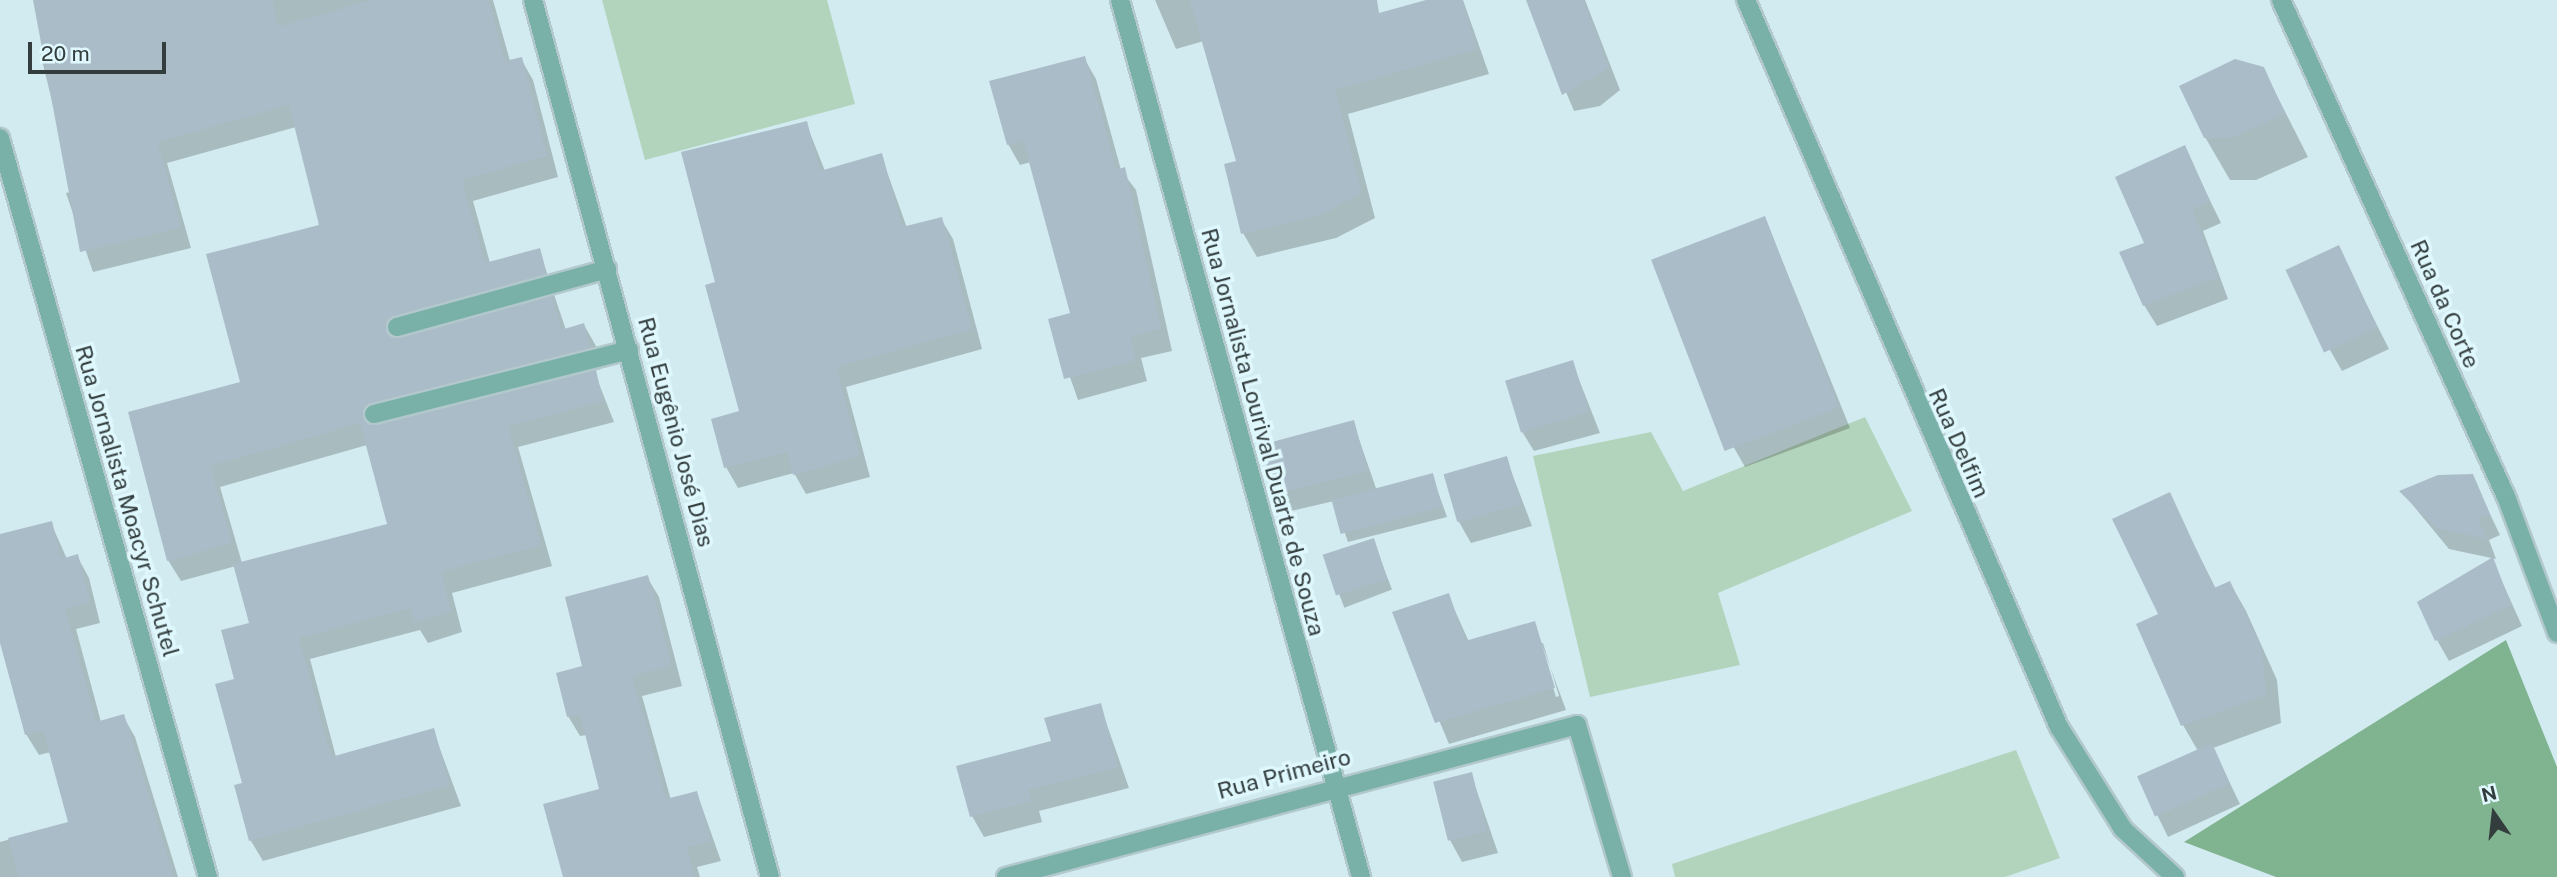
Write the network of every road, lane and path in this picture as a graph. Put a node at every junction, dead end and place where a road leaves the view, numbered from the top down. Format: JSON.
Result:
{"nodes":[{"id":1,"x":533,"y":0,"type":"edge"},
{"id":2,"x":1120,"y":0,"type":"edge"},
{"id":3,"x":1746,"y":0,"type":"edge"},
{"id":4,"x":2281,"y":0,"type":"edge"},
{"id":5,"x":0,"y":138,"type":"edge"},
{"id":6,"x":607,"y":269,"type":"junction"},
{"id":7,"x":397,"y":327,"type":"dead end"},
{"id":8,"x":629,"y":350,"type":"junction"},
{"id":9,"x":374,"y":414,"type":"dead end"},
{"id":10,"x":2557,"y":632,"type":"edge"},
{"id":11,"x":1334,"y":785,"type":"junction"},
{"id":12,"x":208,"y":877,"type":"edge"},
{"id":13,"x":770,"y":877,"type":"edge"},
{"id":14,"x":1006,"y":877,"type":"edge"},
{"id":15,"x":1361,"y":877,"type":"edge"},
{"id":16,"x":1622,"y":877,"type":"edge"},
{"id":17,"x":2175,"y":877,"type":"edge"}],
"edges":[{"from":1,"to":6,"type":"street","name":"Rua Eugênio José Dias"},
{"from":2,"to":11,"type":"street","name":"Rua Jornalista Lourival Duarte de Souza"},
{"from":3,"to":17,"type":"street","name":"Rua Delfim"},
{"from":4,"to":10,"type":"street","name":"Rua da Corte"},
{"from":5,"to":12,"type":"street","name":"Rua Jornalista Moacyr Schutel"},
{"from":6,"to":7,"type":"street"},
{"from":6,"to":8,"type":"street","name":"Rua Eugênio José Dias"},
{"from":8,"to":9,"type":"street"},
{"from":8,"to":13,"type":"street","name":"Rua Eugênio José Dias"},
{"from":11,"to":14,"type":"street","name":"Rua Primeiro"},
{"from":11,"to":15,"type":"street","name":"Rua Jornalista Lourival Duarte de Souza"},
{"from":11,"to":16,"type":"street","name":"Rua Primeiro"}]}
